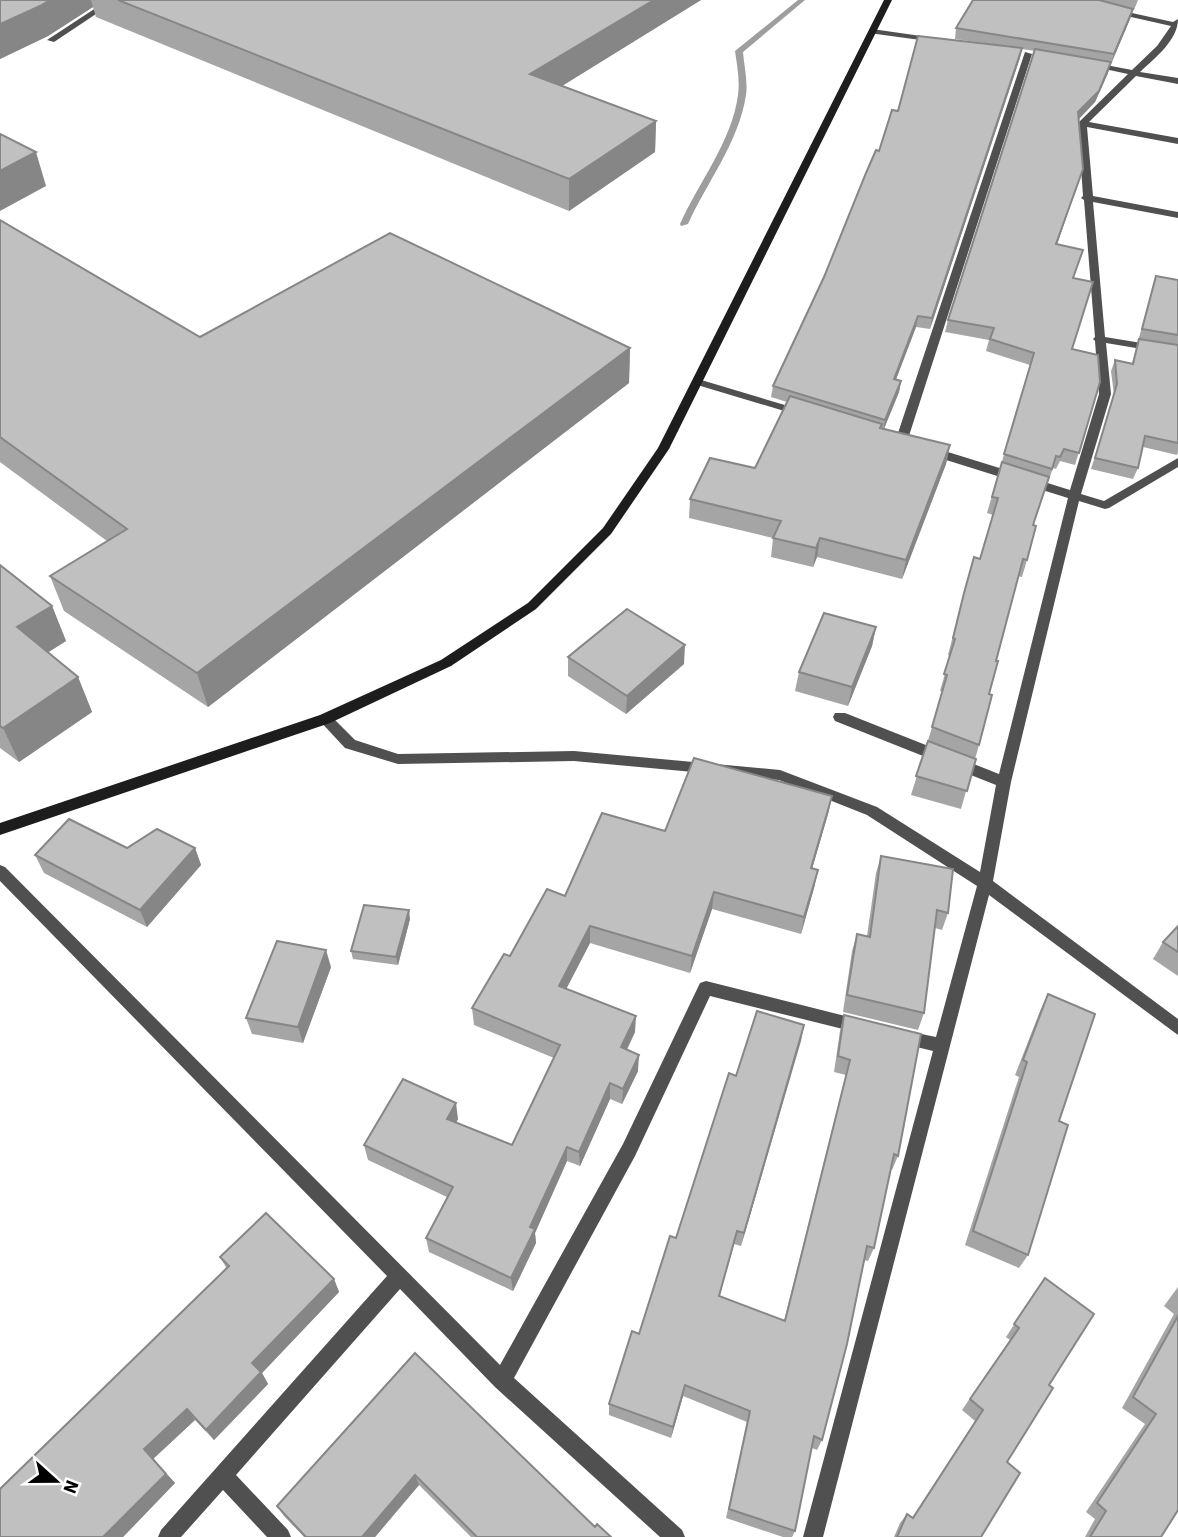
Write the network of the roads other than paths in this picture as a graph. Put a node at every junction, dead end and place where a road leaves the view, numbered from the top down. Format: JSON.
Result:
{"nodes":[{"id":1,"x":113,"y":0,"type":"edge"},
{"id":2,"x":888,"y":0,"type":"edge"},
{"id":3,"x":1102,"y":8,"type":"edge"},
{"id":4,"x":1177,"y":23,"type":"edge"},
{"id":5,"x":872,"y":31,"type":"junction"},
{"id":6,"x":51,"y":40,"type":"dead end"},
{"id":7,"x":950,"y":42,"type":"edge"},
{"id":8,"x":1015,"y":52,"type":"edge"},
{"id":9,"x":1028,"y":54,"type":"junction"},
{"id":10,"x":1041,"y":56,"type":"edge"},
{"id":11,"x":1081,"y":63,"type":"edge"},
{"id":12,"x":1134,"y":73,"type":"junction"},
{"id":13,"x":1178,"y":81,"type":"edge"},
{"id":14,"x":1082,"y":123,"type":"junction"},
{"id":15,"x":1178,"y":141,"type":"edge"},
{"id":16,"x":1086,"y":198,"type":"junction"},
{"id":17,"x":1178,"y":215,"type":"edge"},
{"id":18,"x":1098,"y":339,"type":"junction"},
{"id":19,"x":1178,"y":352,"type":"edge"},
{"id":20,"x":698,"y":382,"type":"junction"},
{"id":21,"x":812,"y":416,"type":"edge"},
{"id":22,"x":888,"y":439,"type":"edge"},
{"id":23,"x":901,"y":442,"type":"junction"},
{"id":24,"x":1178,"y":462,"type":"edge"},
{"id":25,"x":1074,"y":494,"type":"junction"},
{"id":26,"x":840,"y":717,"type":"dead end"},
{"id":27,"x":325,"y":719,"type":"junction"},
{"id":28,"x":1004,"y":782,"type":"junction"},
{"id":29,"x":0,"y":830,"type":"edge"},
{"id":30,"x":0,"y":871,"type":"edge"},
{"id":31,"x":985,"y":883,"type":"junction"},
{"id":32,"x":1178,"y":1028,"type":"edge"},
{"id":33,"x":942,"y":1046,"type":"junction"},
{"id":34,"x":398,"y":1276,"type":"junction"},
{"id":35,"x":502,"y":1380,"type":"junction"},
{"id":36,"x":222,"y":1475,"type":"junction"},
{"id":37,"x":168,"y":1537,"type":"edge"},
{"id":38,"x":281,"y":1537,"type":"edge"},
{"id":39,"x":675,"y":1537,"type":"edge"},
{"id":40,"x":813,"y":1537,"type":"edge"}],
"edges":[{"from":1,"to":6,"type":"street"},
{"from":2,"to":5,"type":"street"},
{"from":3,"to":4,"type":"street"},
{"from":4,"to":12,"type":"street"},
{"from":5,"to":7,"type":"street"},
{"from":5,"to":20,"type":"street"},
{"from":8,"to":9,"type":"street"},
{"from":9,"to":10,"type":"street"},
{"from":9,"to":23,"type":"street"},
{"from":11,"to":12,"type":"street"},
{"from":12,"to":13,"type":"street"},
{"from":12,"to":14,"type":"street"},
{"from":14,"to":15,"type":"street"},
{"from":14,"to":16,"type":"street"},
{"from":16,"to":17,"type":"street"},
{"from":16,"to":18,"type":"street"},
{"from":18,"to":19,"type":"street"},
{"from":18,"to":25,"type":"street"},
{"from":20,"to":21,"type":"street"},
{"from":20,"to":27,"type":"street"},
{"from":22,"to":23,"type":"street"},
{"from":23,"to":25,"type":"street"},
{"from":24,"to":25,"type":"street"},
{"from":25,"to":28,"type":"street"},
{"from":26,"to":28,"type":"street"},
{"from":27,"to":29,"type":"street"},
{"from":27,"to":31,"type":"street"},
{"from":28,"to":31,"type":"street"},
{"from":30,"to":34,"type":"street"},
{"from":31,"to":32,"type":"street"},
{"from":31,"to":33,"type":"street"},
{"from":33,"to":35,"type":"street"},
{"from":33,"to":40,"type":"street"},
{"from":34,"to":35,"type":"street"},
{"from":34,"to":36,"type":"street"},
{"from":35,"to":39,"type":"street"},
{"from":36,"to":37,"type":"street"},
{"from":36,"to":38,"type":"street"}]}
